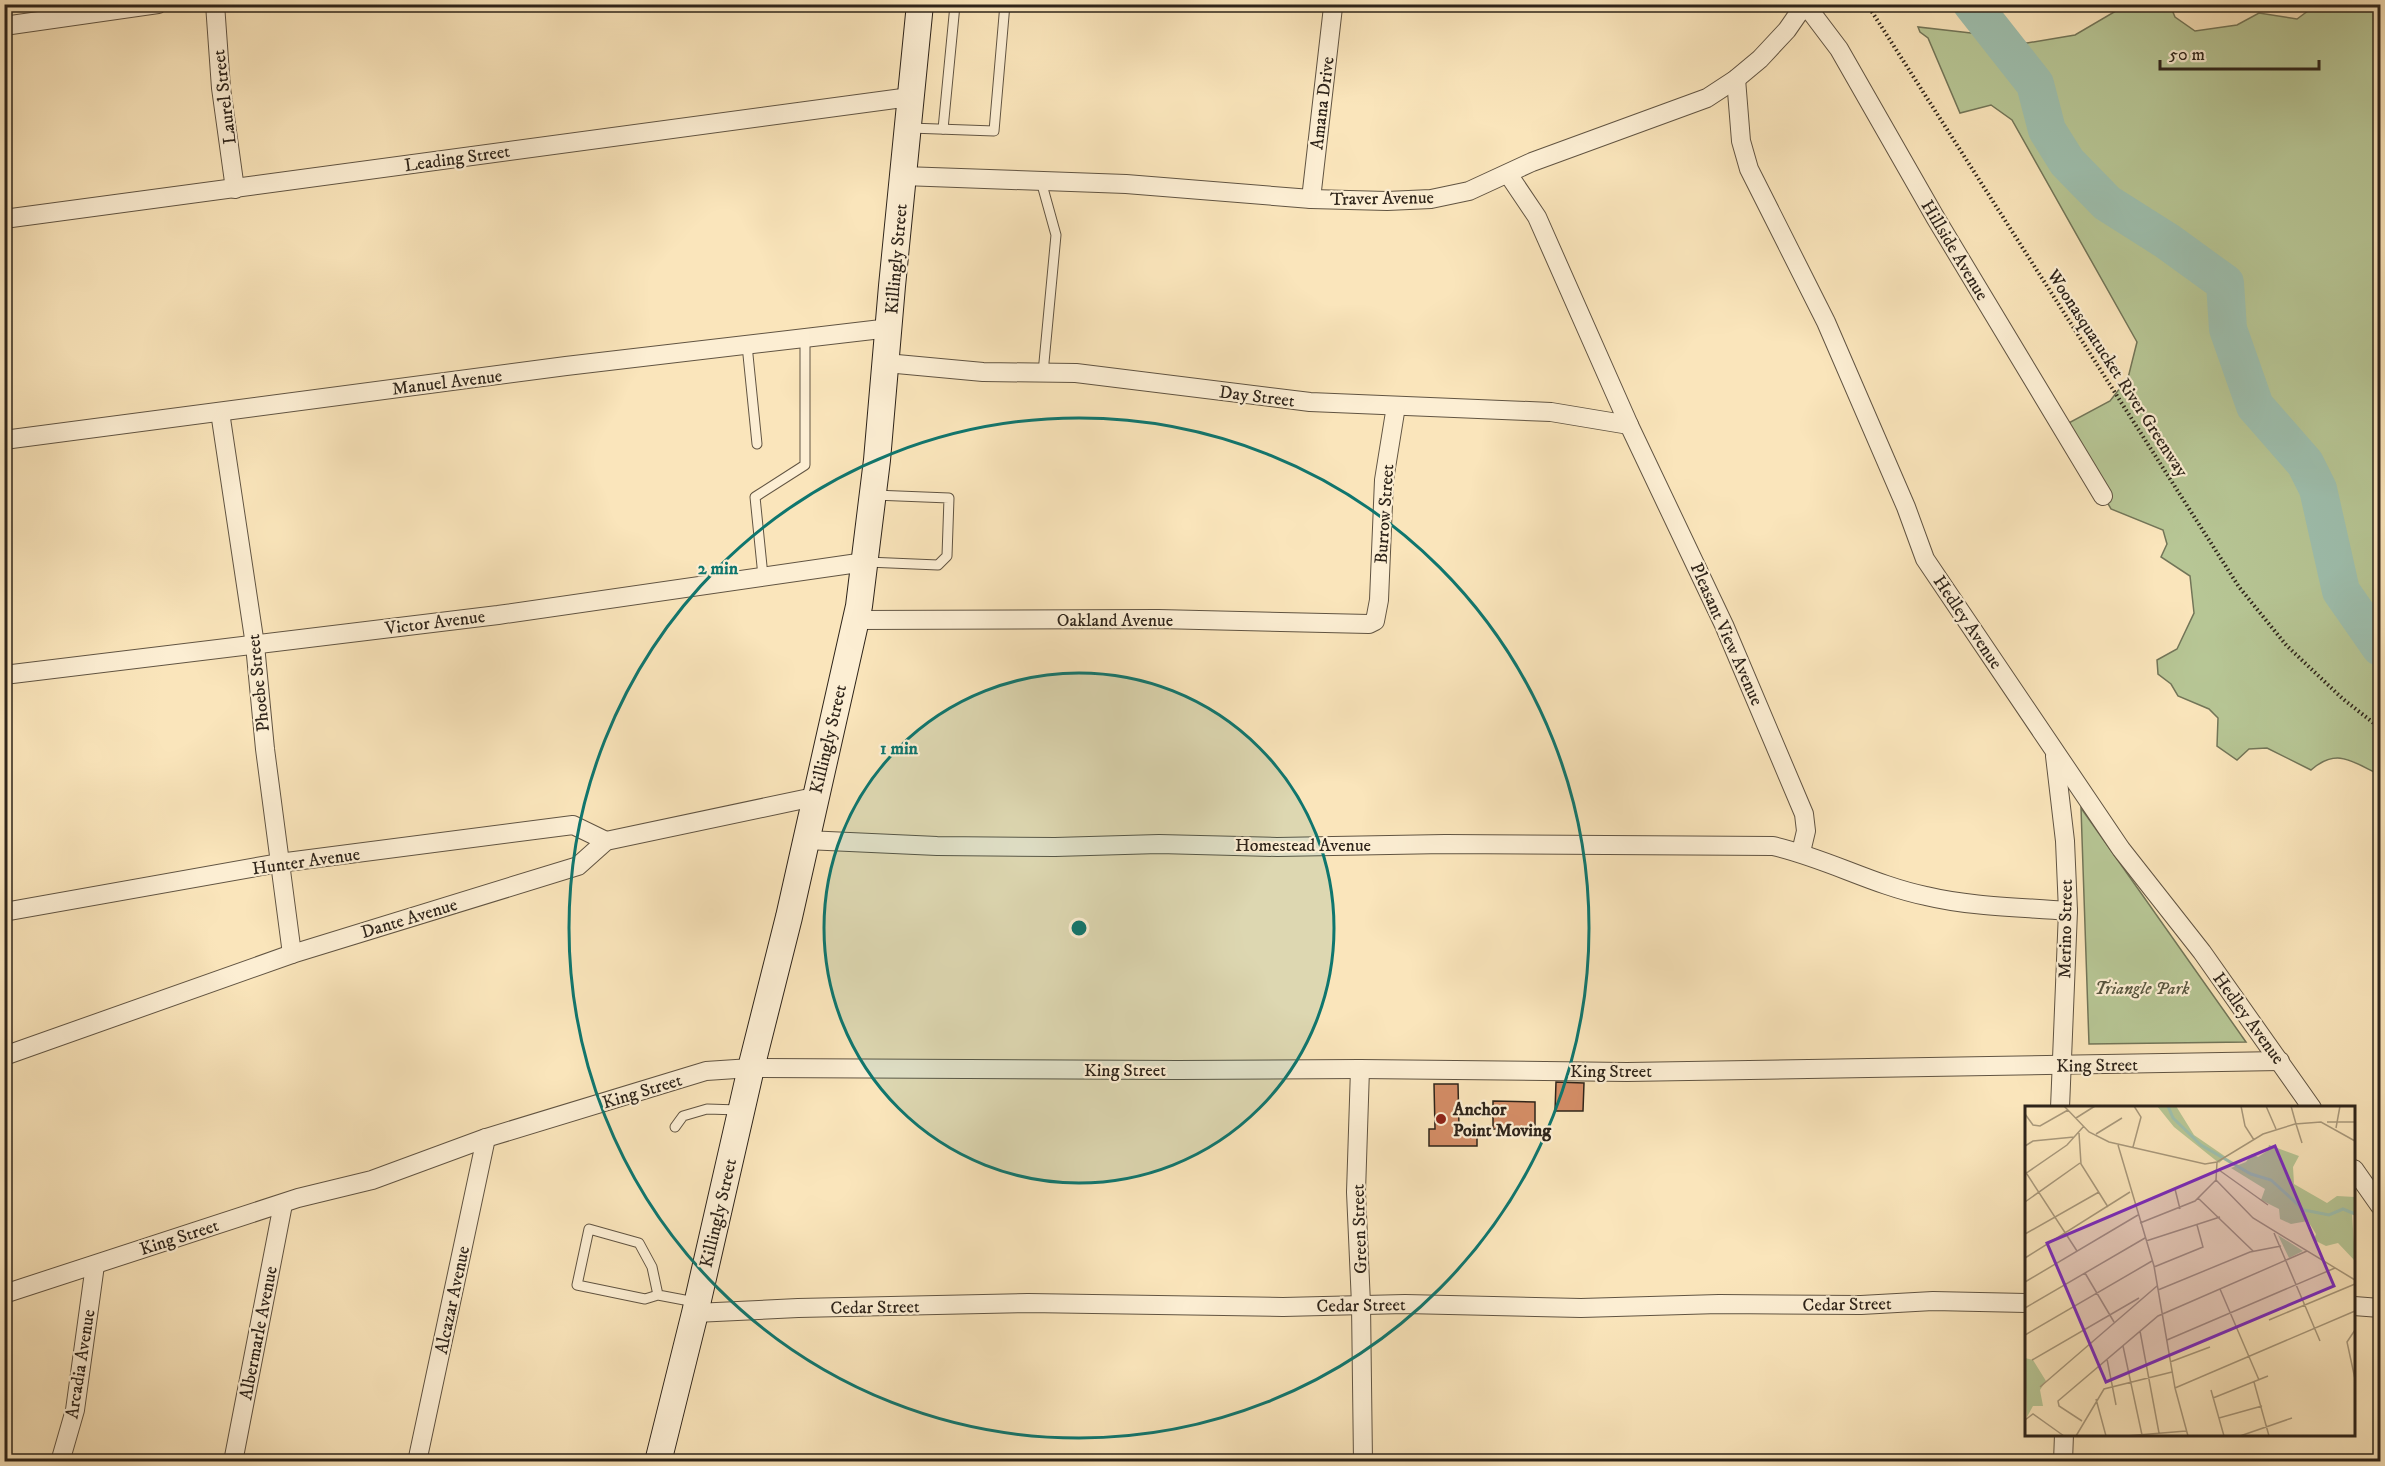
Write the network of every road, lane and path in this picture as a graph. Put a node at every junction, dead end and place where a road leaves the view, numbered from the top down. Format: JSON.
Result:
{"nodes":[{"id":1,"x":158,"y":4,"type":"edge"},
{"id":2,"x":215,"y":4,"type":"edge"},
{"id":3,"x":920,"y":4,"type":"edge"},
{"id":4,"x":1005,"y":4,"type":"edge"},
{"id":5,"x":1805,"y":4,"type":"edge"},
{"id":6,"x":1867,"y":4,"type":"edge"},
{"id":7,"x":954,"y":5,"type":"edge"},
{"id":8,"x":1333,"y":7,"type":"dead end"},
{"id":9,"x":4,"y":26,"type":"edge"},
{"id":10,"x":1736,"y":79,"type":"junction"},
{"id":11,"x":910,"y":97,"type":"junction"},
{"id":12,"x":908,"y":128,"type":"junction"},
{"id":13,"x":943,"y":129,"type":"junction"},
{"id":14,"x":1508,"y":174,"type":"junction"},
{"id":15,"x":903,"y":176,"type":"junction"},
{"id":16,"x":1041,"y":181,"type":"junction"},
{"id":17,"x":235,"y":189,"type":"junction"},
{"id":18,"x":1311,"y":199,"type":"junction"},
{"id":19,"x":4,"y":219,"type":"edge"},
{"id":20,"x":890,"y":327,"type":"junction"},
{"id":21,"x":805,"y":338,"type":"junction"},
{"id":22,"x":747,"y":345,"type":"junction"},
{"id":23,"x":885,"y":363,"type":"junction"},
{"id":24,"x":1043,"y":372,"type":"junction"},
{"id":25,"x":1396,"y":406,"type":"junction"},
{"id":26,"x":220,"y":412,"type":"junction"},
{"id":27,"x":1629,"y":425,"type":"junction"},
{"id":28,"x":4,"y":440,"type":"edge"},
{"id":29,"x":757,"y":444,"type":"dead end"},
{"id":30,"x":873,"y":495,"type":"junction"},
{"id":31,"x":2103,"y":496,"type":"dead end"},
{"id":32,"x":865,"y":562,"type":"junction"},
{"id":33,"x":763,"y":576,"type":"junction"},
{"id":34,"x":855,"y":620,"type":"junction"},
{"id":35,"x":1375,"y":621,"type":"joint"},
{"id":36,"x":255,"y":645,"type":"junction"},
{"id":37,"x":4,"y":675,"type":"edge"},
{"id":38,"x":2380,"y":728,"type":"edge"},
{"id":39,"x":2054,"y":752,"type":"junction"},
{"id":40,"x":814,"y":797,"type":"junction"},
{"id":41,"x":806,"y":840,"type":"junction"},
{"id":42,"x":606,"y":841,"type":"junction"},
{"id":43,"x":1801,"y":852,"type":"junction"},
{"id":44,"x":279,"y":863,"type":"junction"},
{"id":45,"x":2068,"y":911,"type":"junction"},
{"id":46,"x":4,"y":912,"type":"edge"},
{"id":47,"x":292,"y":954,"type":"junction"},
{"id":48,"x":4,"y":1056,"type":"edge"},
{"id":49,"x":2280,"y":1061,"type":"junction"},
{"id":50,"x":2060,"y":1066,"type":"junction"},
{"id":51,"x":751,"y":1068,"type":"junction"},
{"id":52,"x":1360,"y":1069,"type":"junction"},
{"id":53,"x":2060,"y":1106,"type":"edge"},
{"id":54,"x":2311,"y":1106,"type":"edge"},
{"id":55,"x":741,"y":1110,"type":"junction"},
{"id":56,"x":675,"y":1127,"type":"dead end"},
{"id":57,"x":486,"y":1138,"type":"junction"},
{"id":58,"x":2355,"y":1170,"type":"edge"},
{"id":59,"x":283,"y":1204,"type":"junction"},
{"id":60,"x":2380,"y":1206,"type":"edge"},
{"id":61,"x":95,"y":1265,"type":"junction"},
{"id":62,"x":4,"y":1294,"type":"edge"},
{"id":63,"x":658,"y":1295,"type":"junction"},
{"id":64,"x":2025,"y":1303,"type":"edge"},
{"id":65,"x":1361,"y":1304,"type":"junction"},
{"id":66,"x":2355,"y":1306,"type":"edge"},
{"id":67,"x":696,"y":1307,"type":"junction"},
{"id":68,"x":2380,"y":1308,"type":"edge"},
{"id":69,"x":2064,"y":1436,"type":"edge"},
{"id":70,"x":60,"y":1461,"type":"edge"},
{"id":71,"x":233,"y":1461,"type":"edge"},
{"id":72,"x":417,"y":1461,"type":"edge"},
{"id":73,"x":658,"y":1461,"type":"edge"},
{"id":74,"x":1364,"y":1461,"type":"edge"},
{"id":75,"x":2063,"y":1461,"type":"edge"}],
"edges":[{"from":1,"to":9,"type":"street"},
{"from":2,"to":17,"type":"street","name":"Laurel Street"},
{"from":3,"to":11,"type":"main road","name":"Killingly Street"},
{"from":4,"to":13,"type":"lane"},
{"from":5,"to":10,"type":"street","name":"Traver Avenue"},
{"from":5,"to":31,"type":"street","name":"Hillside Avenue"},
{"from":6,"to":38,"type":"path","name":"Woonasquatucket River Greenway"},
{"from":7,"to":13,"type":"lane"},
{"from":8,"to":18,"type":"street","name":"Amana Drive"},
{"from":10,"to":14,"type":"street","name":"Traver Avenue"},
{"from":10,"to":39,"type":"street","name":"Hedley Avenue"},
{"from":11,"to":12,"type":"main road","name":"Killingly Street"},
{"from":11,"to":17,"type":"street","name":"Leading Street"},
{"from":12,"to":13,"type":"lane"},
{"from":12,"to":15,"type":"main road","name":"Killingly Street"},
{"from":14,"to":18,"type":"street","name":"Traver Avenue"},
{"from":14,"to":27,"type":"street","name":"Pleasant View Avenue"},
{"from":15,"to":16,"type":"street","name":"Traver Avenue"},
{"from":15,"to":20,"type":"main road","name":"Killingly Street"},
{"from":16,"to":18,"type":"street","name":"Traver Avenue"},
{"from":16,"to":24,"type":"lane"},
{"from":17,"to":19,"type":"street","name":"Leading Street"},
{"from":20,"to":21,"type":"street","name":"Manuel Avenue"},
{"from":20,"to":23,"type":"main road","name":"Killingly Street"},
{"from":21,"to":22,"type":"street","name":"Manuel Avenue"},
{"from":21,"to":33,"type":"lane"},
{"from":22,"to":26,"type":"street","name":"Manuel Avenue"},
{"from":22,"to":29,"type":"lane"},
{"from":23,"to":24,"type":"street","name":"Day Street"},
{"from":23,"to":30,"type":"main road","name":"Killingly Street"},
{"from":24,"to":25,"type":"street","name":"Day Street"},
{"from":25,"to":27,"type":"street","name":"Day Street"},
{"from":25,"to":35,"type":"street","name":"Burrow Street"},
{"from":26,"to":28,"type":"street","name":"Manuel Avenue"},
{"from":26,"to":36,"type":"street","name":"Phoebe Street"},
{"from":27,"to":43,"type":"street","name":"Pleasant View Avenue"},
{"from":30,"to":32,"type":"main road","name":"Killingly Street"},
{"from":30,"to":32,"type":"lane"},
{"from":32,"to":33,"type":"street","name":"Victor Avenue"},
{"from":32,"to":34,"type":"main road","name":"Killingly Street"},
{"from":33,"to":36,"type":"street","name":"Victor Avenue"},
{"from":34,"to":35,"type":"street","name":"Oakland Avenue"},
{"from":34,"to":40,"type":"main road","name":"Killingly Street"},
{"from":36,"to":37,"type":"street","name":"Victor Avenue"},
{"from":36,"to":44,"type":"street","name":"Phoebe Street"},
{"from":39,"to":45,"type":"street","name":"Merino Street"},
{"from":39,"to":49,"type":"street","name":"Hedley Avenue"},
{"from":40,"to":41,"type":"main road","name":"Killingly Street"},
{"from":40,"to":42,"type":"street","name":"Dante Avenue"},
{"from":41,"to":43,"type":"street","name":"Homestead Avenue"},
{"from":41,"to":51,"type":"main road","name":"Killingly Street"},
{"from":42,"to":44,"type":"street","name":"Hunter Avenue"},
{"from":42,"to":47,"type":"street","name":"Dante Avenue"},
{"from":43,"to":45,"type":"street"},
{"from":44,"to":46,"type":"street","name":"Hunter Avenue"},
{"from":44,"to":47,"type":"street","name":"Phoebe Street"},
{"from":45,"to":50,"type":"street","name":"Merino Street"},
{"from":47,"to":48,"type":"street","name":"Dante Avenue"},
{"from":49,"to":50,"type":"street","name":"King Street"},
{"from":49,"to":54,"type":"street","name":"Hedley Avenue"},
{"from":50,"to":52,"type":"street","name":"King Street"},
{"from":50,"to":53,"type":"street","name":"Merino Street"},
{"from":51,"to":52,"type":"street","name":"King Street"},
{"from":51,"to":55,"type":"main road","name":"Killingly Street"},
{"from":51,"to":57,"type":"street","name":"King Street"},
{"from":52,"to":65,"type":"street","name":"Green Street"},
{"from":55,"to":56,"type":"lane"},
{"from":55,"to":67,"type":"main road","name":"Killingly Street"},
{"from":57,"to":59,"type":"street","name":"King Street"},
{"from":57,"to":72,"type":"street","name":"Alcazar Avenue"},
{"from":58,"to":60,"type":"street"},
{"from":59,"to":61,"type":"street","name":"King Street"},
{"from":59,"to":71,"type":"street","name":"Albermarle Avenue"},
{"from":61,"to":62,"type":"street","name":"King Street"},
{"from":61,"to":70,"type":"street","name":"Arcadia Avenue"},
{"from":63,"to":63,"type":"lane"},
{"from":63,"to":67,"type":"lane"},
{"from":64,"to":65,"type":"street","name":"Cedar Street"},
{"from":65,"to":67,"type":"street","name":"Cedar Street"},
{"from":65,"to":74,"type":"street","name":"Green Street"},
{"from":66,"to":68,"type":"street"},
{"from":67,"to":73,"type":"main road","name":"Killingly Street"},
{"from":69,"to":75,"type":"street"}]}
